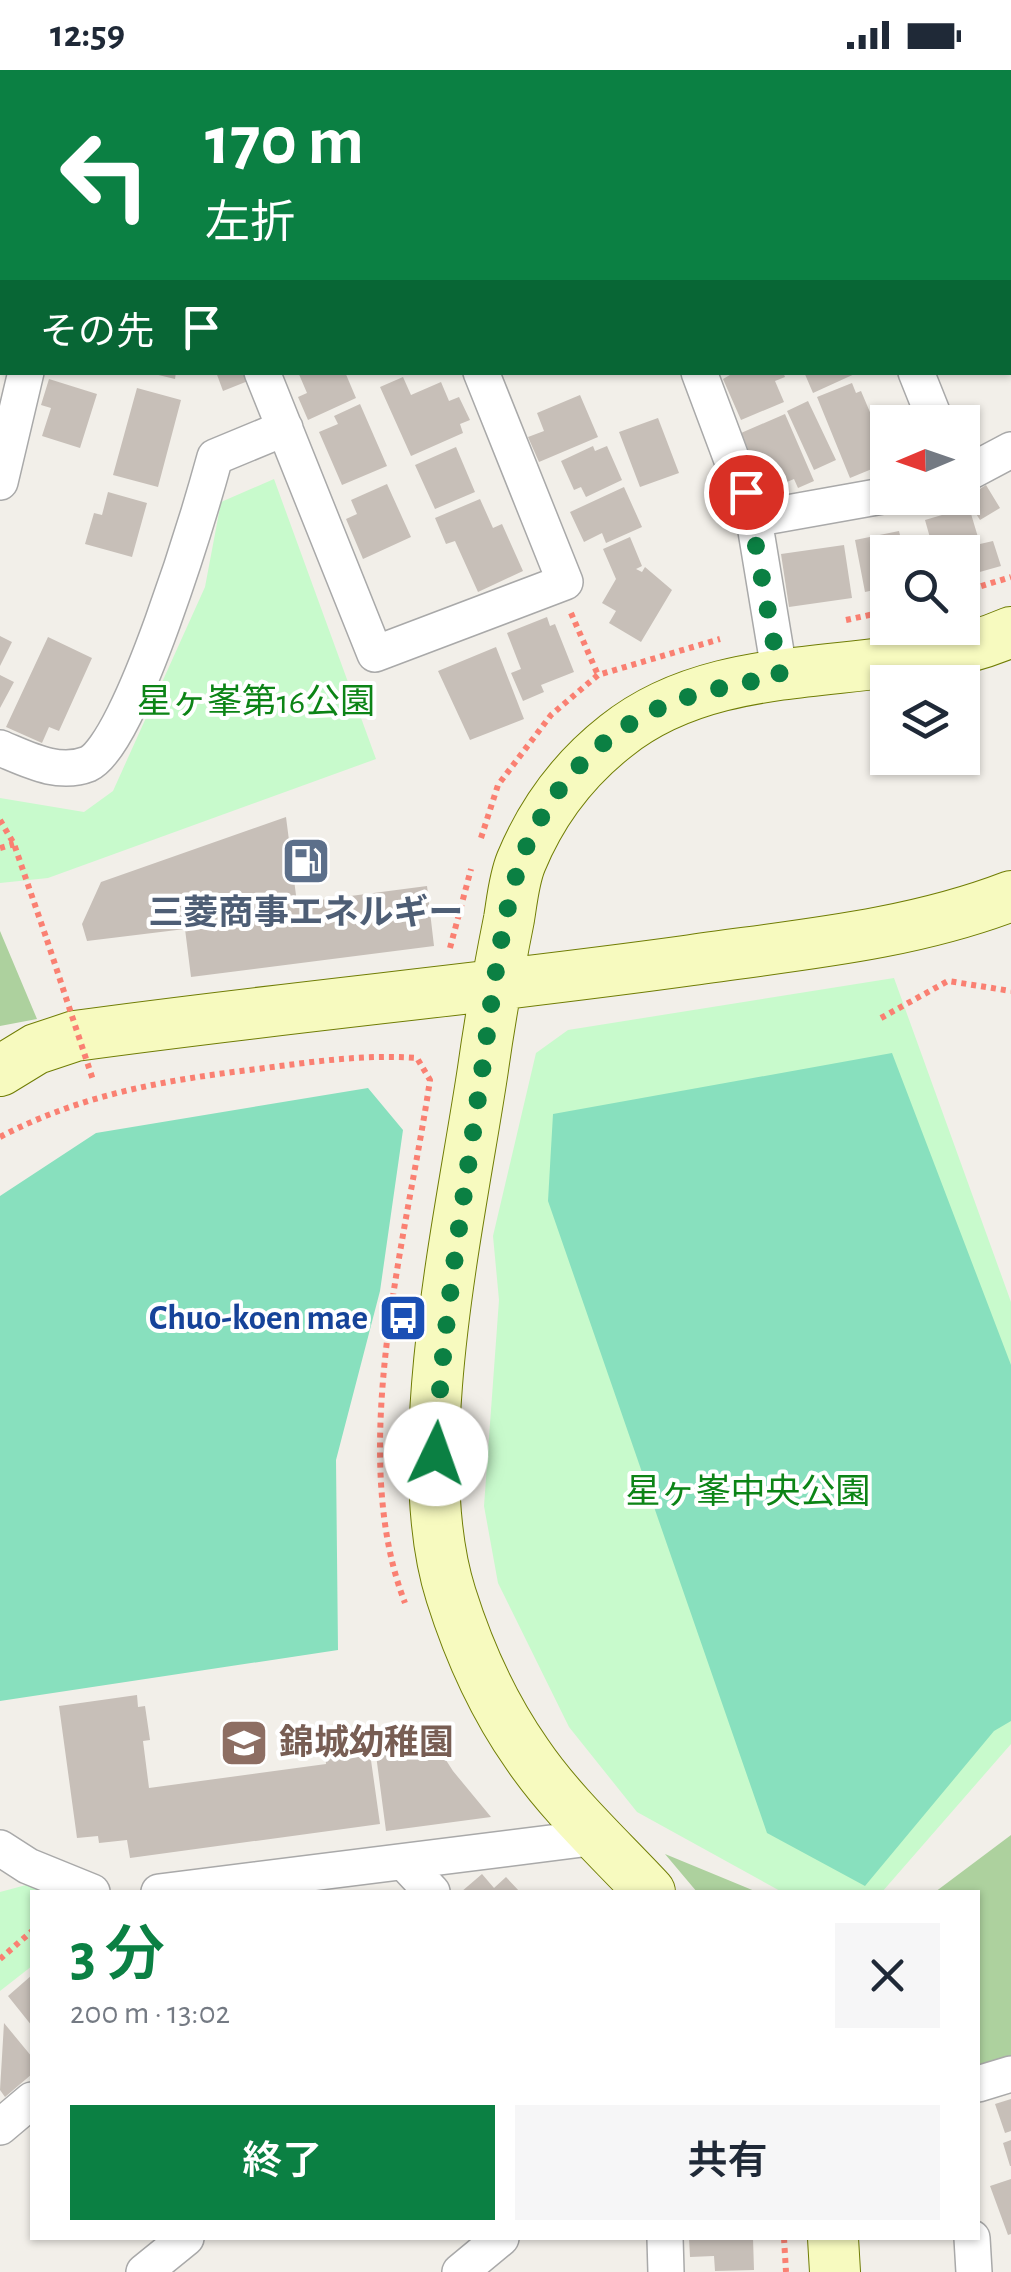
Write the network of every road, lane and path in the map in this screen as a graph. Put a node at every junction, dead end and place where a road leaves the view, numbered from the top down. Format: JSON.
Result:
{"nodes":[{"id":1,"x":25,"y":375,"type":"edge"},
{"id":2,"x":263,"y":375,"type":"edge"},
{"id":3,"x":482,"y":375,"type":"edge"},
{"id":4,"x":700,"y":375,"type":"edge"},
{"id":5,"x":917,"y":375,"type":"edge"},
{"id":6,"x":929,"y":405,"type":"edge"},
{"id":7,"x":284,"y":428,"type":"junction"},
{"id":8,"x":1011,"y":450,"type":"edge"},
{"id":9,"x":980,"y":466,"type":"edge"},
{"id":10,"x":0,"y":482,"type":"edge"},
{"id":11,"x":870,"y":498,"type":"edge"},
{"id":12,"x":754,"y":520,"type":"junction"},
{"id":13,"x":1011,"y":577,"type":"edge"},
{"id":14,"x":558,"y":584,"type":"junction"},
{"id":15,"x":980,"y":586,"type":"edge"},
{"id":16,"x":870,"y":614,"type":"edge"},
{"id":17,"x":831,"y":622,"type":"dead end"},
{"id":18,"x":1011,"y":632,"type":"edge"},
{"id":19,"x":724,"y":639,"type":"dead end"},
{"id":20,"x":598,"y":675,"type":"junction"},
{"id":21,"x":780,"y":676,"type":"junction"},
{"id":22,"x":0,"y":748,"type":"edge"},
{"id":23,"x":0,"y":820,"type":"edge"},
{"id":24,"x":14,"y":844,"type":"junction"},
{"id":25,"x":0,"y":848,"type":"edge"},
{"id":26,"x":1011,"y":896,"type":"edge"},
{"id":27,"x":440,"y":957,"type":"dead end"},
{"id":28,"x":495,"y":988,"type":"junction"},
{"id":29,"x":1011,"y":992,"type":"edge"},
{"id":30,"x":87,"y":1001,"type":"dead end"},
{"id":31,"x":51,"y":1011,"type":"dead end"},
{"id":32,"x":881,"y":1018,"type":"dead end"},
{"id":33,"x":173,"y":1064,"type":"dead end"},
{"id":34,"x":0,"y":1071,"type":"edge"},
{"id":35,"x":179,"y":1078,"type":"junction"},
{"id":36,"x":93,"y":1080,"type":"dead end"},
{"id":37,"x":0,"y":1136,"type":"edge"},
{"id":38,"x":406,"y":1604,"type":"dead end"},
{"id":39,"x":598,"y":1837,"type":"junction"},
{"id":40,"x":4,"y":1856,"type":"edge"},
{"id":41,"x":404,"y":1862,"type":"junction"},
{"id":42,"x":213,"y":1889,"type":"edge"},
{"id":43,"x":87,"y":1890,"type":"edge"},
{"id":44,"x":430,"y":1890,"type":"edge"},
{"id":45,"x":648,"y":1890,"type":"edge"},
{"id":46,"x":30,"y":1934,"type":"edge"},
{"id":47,"x":0,"y":1959,"type":"edge"},
{"id":48,"x":1011,"y":2074,"type":"edge"},
{"id":49,"x":980,"y":2083,"type":"edge"},
{"id":50,"x":30,"y":2102,"type":"edge"},
{"id":51,"x":0,"y":2127,"type":"edge"},
{"id":52,"x":184,"y":2240,"type":"edge"},
{"id":53,"x":665,"y":2240,"type":"edge"},
{"id":54,"x":784,"y":2240,"type":"edge"},
{"id":55,"x":833,"y":2240,"type":"edge"},
{"id":56,"x":972,"y":2240,"type":"edge"},
{"id":57,"x":144,"y":2272,"type":"edge"},
{"id":58,"x":666,"y":2272,"type":"edge"},
{"id":59,"x":786,"y":2272,"type":"edge"},
{"id":60,"x":835,"y":2272,"type":"edge"},
{"id":61,"x":974,"y":2272,"type":"edge"}],
"edges":[{"from":1,"to":10,"type":"street"},
{"from":2,"to":7,"type":"street"},
{"from":3,"to":14,"type":"street"},
{"from":4,"to":12,"type":"street"},
{"from":5,"to":6,"type":"street"},
{"from":7,"to":14,"type":"street"},
{"from":7,"to":22,"type":"street"},
{"from":8,"to":9,"type":"street"},
{"from":11,"to":12,"type":"street"},
{"from":12,"to":21,"type":"street"},
{"from":13,"to":15,"type":"path"},
{"from":14,"to":20,"type":"path"},
{"from":16,"to":17,"type":"path"},
{"from":18,"to":21,"type":"street"},
{"from":19,"to":20,"type":"path"},
{"from":20,"to":27,"type":"path"},
{"from":21,"to":28,"type":"street"},
{"from":23,"to":24,"type":"path"},
{"from":24,"to":25,"type":"path"},
{"from":24,"to":36,"type":"path","bridge":true},
{"from":26,"to":28,"type":"street"},
{"from":28,"to":34,"type":"street"},
{"from":28,"to":39,"type":"street"},
{"from":29,"to":32,"type":"path"},
{"from":30,"to":31,"type":"path"},
{"from":33,"to":35,"type":"path"},
{"from":35,"to":37,"type":"path"},
{"from":35,"to":38,"type":"path"},
{"from":39,"to":41,"type":"street"},
{"from":39,"to":45,"type":"street"},
{"from":40,"to":43,"type":"street"},
{"from":41,"to":42,"type":"street"},
{"from":41,"to":44,"type":"street"},
{"from":46,"to":47,"type":"path"},
{"from":48,"to":49,"type":"street"},
{"from":50,"to":51,"type":"street"},
{"from":52,"to":57,"type":"street"},
{"from":53,"to":58,"type":"street"},
{"from":54,"to":59,"type":"path"},
{"from":55,"to":60,"type":"street"},
{"from":56,"to":61,"type":"street"}]}
